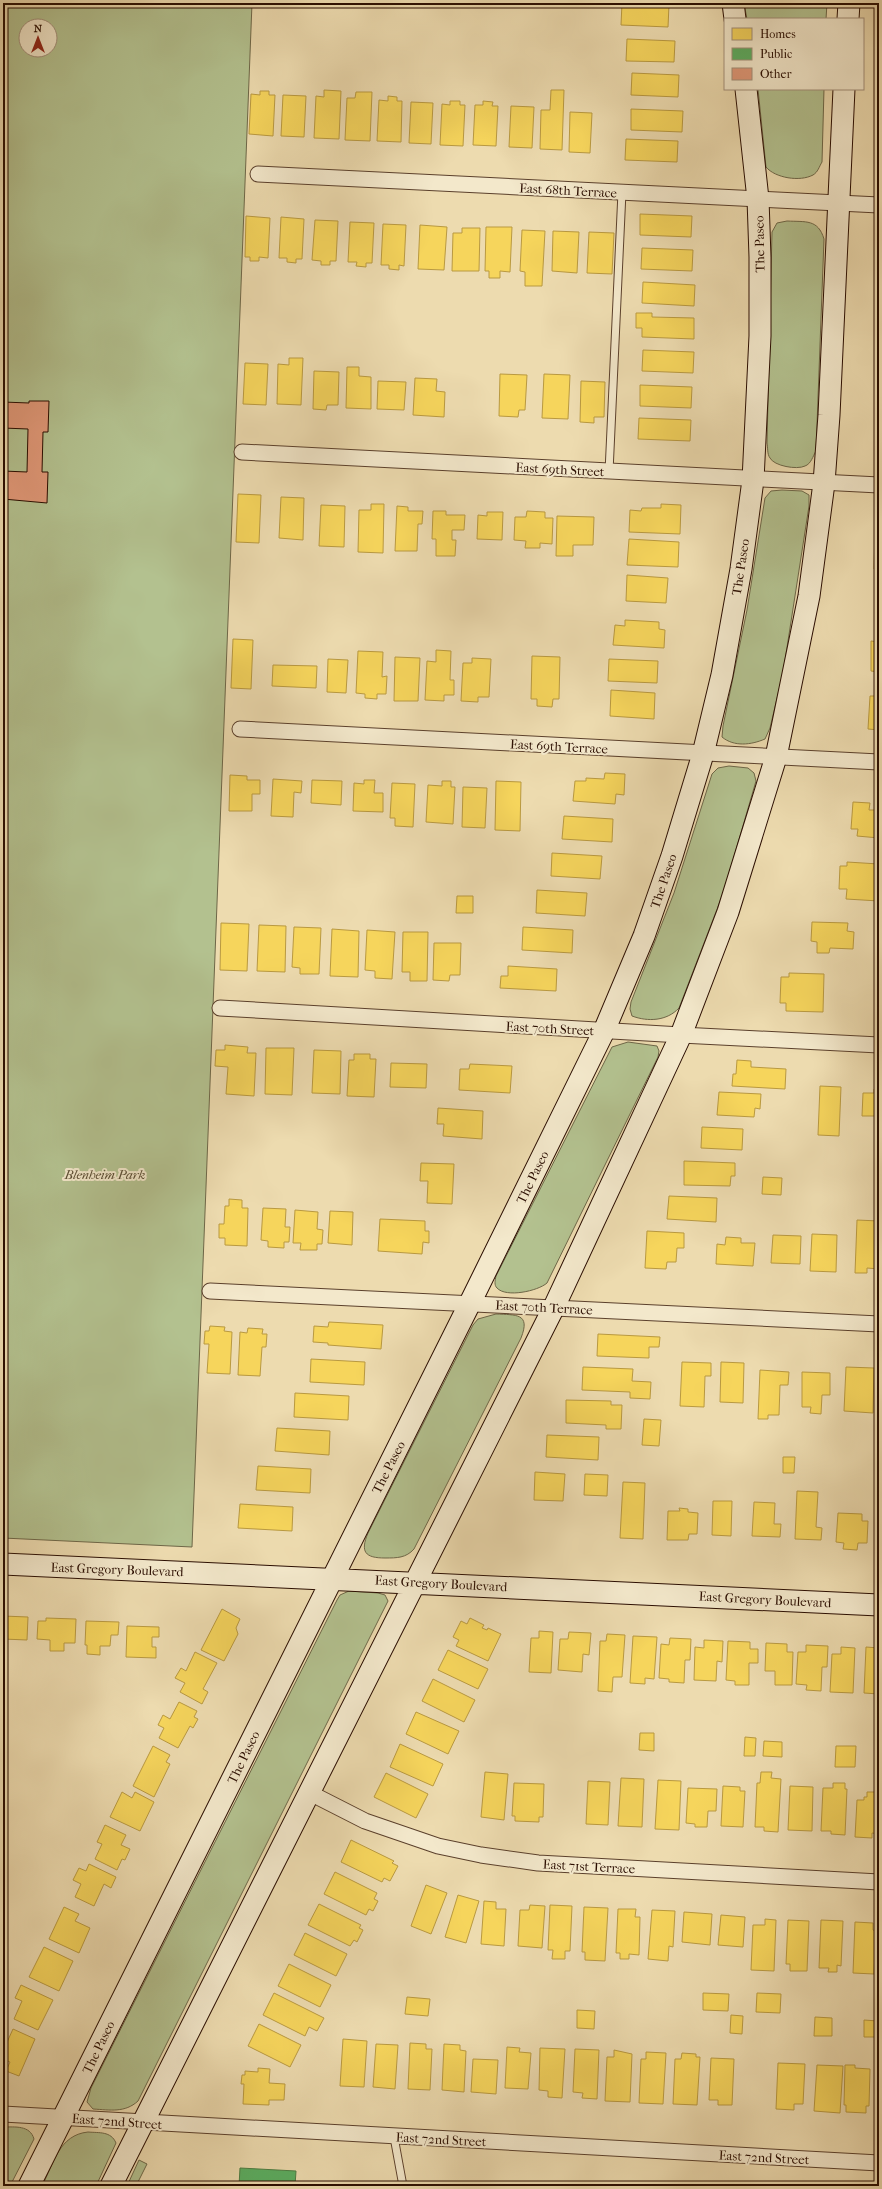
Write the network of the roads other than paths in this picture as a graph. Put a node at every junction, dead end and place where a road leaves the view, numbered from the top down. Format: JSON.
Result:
{"nodes":[{"id":1,"x":733,"y":3,"type":"edge"},
{"id":2,"x":849,"y":3,"type":"edge"},
{"id":3,"x":735,"y":18,"type":"edge"},
{"id":4,"x":848,"y":18,"type":"edge"},
{"id":5,"x":746,"y":90,"type":"edge"},
{"id":6,"x":844,"y":90,"type":"edge"},
{"id":7,"x":258,"y":174,"type":"dead end"},
{"id":8,"x":622,"y":192,"type":"junction"},
{"id":9,"x":758,"y":199,"type":"junction"},
{"id":10,"x":839,"y":203,"type":"junction"},
{"id":11,"x":879,"y":205,"type":"edge"},
{"id":12,"x":242,"y":452,"type":"dead end"},
{"id":13,"x":609,"y":472,"type":"junction"},
{"id":14,"x":753,"y":480,"type":"junction"},
{"id":15,"x":824,"y":483,"type":"junction"},
{"id":16,"x":879,"y":485,"type":"edge"},
{"id":17,"x":240,"y":729,"type":"dead end"},
{"id":18,"x":703,"y":754,"type":"junction"},
{"id":19,"x":776,"y":757,"type":"junction"},
{"id":20,"x":879,"y":762,"type":"edge"},
{"id":21,"x":220,"y":1008,"type":"dead end"},
{"id":22,"x":604,"y":1031,"type":"junction"},
{"id":23,"x":681,"y":1036,"type":"junction"},
{"id":24,"x":879,"y":1045,"type":"edge"},
{"id":25,"x":210,"y":1291,"type":"dead end"},
{"id":26,"x":470,"y":1303,"type":"junction"},
{"id":27,"x":554,"y":1307,"type":"junction"},
{"id":28,"x":879,"y":1324,"type":"edge"},
{"id":29,"x":3,"y":1564,"type":"edge"},
{"id":30,"x":332,"y":1578,"type":"junction"},
{"id":31,"x":417,"y":1582,"type":"junction"},
{"id":32,"x":879,"y":1605,"type":"edge"},
{"id":33,"x":310,"y":1793,"type":"junction"},
{"id":34,"x":879,"y":1882,"type":"edge"},
{"id":35,"x":3,"y":2114,"type":"edge"},
{"id":36,"x":63,"y":2118,"type":"junction"},
{"id":37,"x":143,"y":2123,"type":"junction"},
{"id":38,"x":394,"y":2137,"type":"junction"},
{"id":39,"x":879,"y":2163,"type":"edge"},
{"id":40,"x":28,"y":2186,"type":"edge"},
{"id":41,"x":111,"y":2186,"type":"edge"},
{"id":42,"x":403,"y":2186,"type":"edge"}],
"edges":[{"from":1,"to":3,"type":"main road"},
{"from":2,"to":4,"type":"main road"},
{"from":5,"to":9,"type":"main road","name":"The Paseo"},
{"from":6,"to":10,"type":"main road"},
{"from":7,"to":8,"type":"street","name":"East 68th Terrace"},
{"from":8,"to":9,"type":"street","name":"East 68th Terrace"},
{"from":8,"to":13,"type":"lane"},
{"from":9,"to":10,"type":"street","name":"East 68th Terrace"},
{"from":9,"to":14,"type":"main road","name":"The Paseo"},
{"from":10,"to":11,"type":"street","name":"East 68th Terrace"},
{"from":10,"to":15,"type":"main road"},
{"from":12,"to":13,"type":"street","name":"East 69th Street"},
{"from":13,"to":14,"type":"street","name":"East 69th Street"},
{"from":14,"to":15,"type":"street","name":"East 69th Street"},
{"from":14,"to":18,"type":"main road","name":"The Paseo"},
{"from":15,"to":16,"type":"street","name":"East 69th Street"},
{"from":15,"to":19,"type":"main road"},
{"from":17,"to":18,"type":"street","name":"East 69th Terrace"},
{"from":18,"to":19,"type":"street","name":"East 69th Terrace"},
{"from":18,"to":22,"type":"main road","name":"The Paseo"},
{"from":19,"to":20,"type":"street","name":"East 69th Terrace"},
{"from":19,"to":23,"type":"main road"},
{"from":21,"to":22,"type":"street","name":"East 70th Street"},
{"from":22,"to":23,"type":"street","name":"East 70th Street"},
{"from":22,"to":26,"type":"main road","name":"The Paseo"},
{"from":23,"to":24,"type":"street","name":"East 70th Street"},
{"from":23,"to":27,"type":"main road"},
{"from":25,"to":26,"type":"street","name":"East 70th Terrace"},
{"from":26,"to":27,"type":"street","name":"East 70th Terrace"},
{"from":26,"to":30,"type":"main road","name":"The Paseo"},
{"from":27,"to":28,"type":"street","name":"East 70th Terrace"},
{"from":27,"to":31,"type":"main road"},
{"from":29,"to":30,"type":"main road","name":"East Gregory Boulevard"},
{"from":30,"to":31,"type":"main road","name":"East Gregory Boulevard"},
{"from":30,"to":36,"type":"main road","name":"The Paseo"},
{"from":31,"to":32,"type":"main road","name":"East Gregory Boulevard"},
{"from":31,"to":33,"type":"main road"},
{"from":33,"to":34,"type":"street","name":"East 71st Terrace"},
{"from":33,"to":37,"type":"main road"},
{"from":35,"to":36,"type":"street","name":"East 72nd Street"},
{"from":36,"to":37,"type":"street","name":"East 72nd Street"},
{"from":36,"to":40,"type":"main road","name":"The Paseo"},
{"from":37,"to":38,"type":"street","name":"East 72nd Street"},
{"from":37,"to":41,"type":"main road"},
{"from":38,"to":39,"type":"street","name":"East 72nd Street"},
{"from":38,"to":42,"type":"lane"}]}
